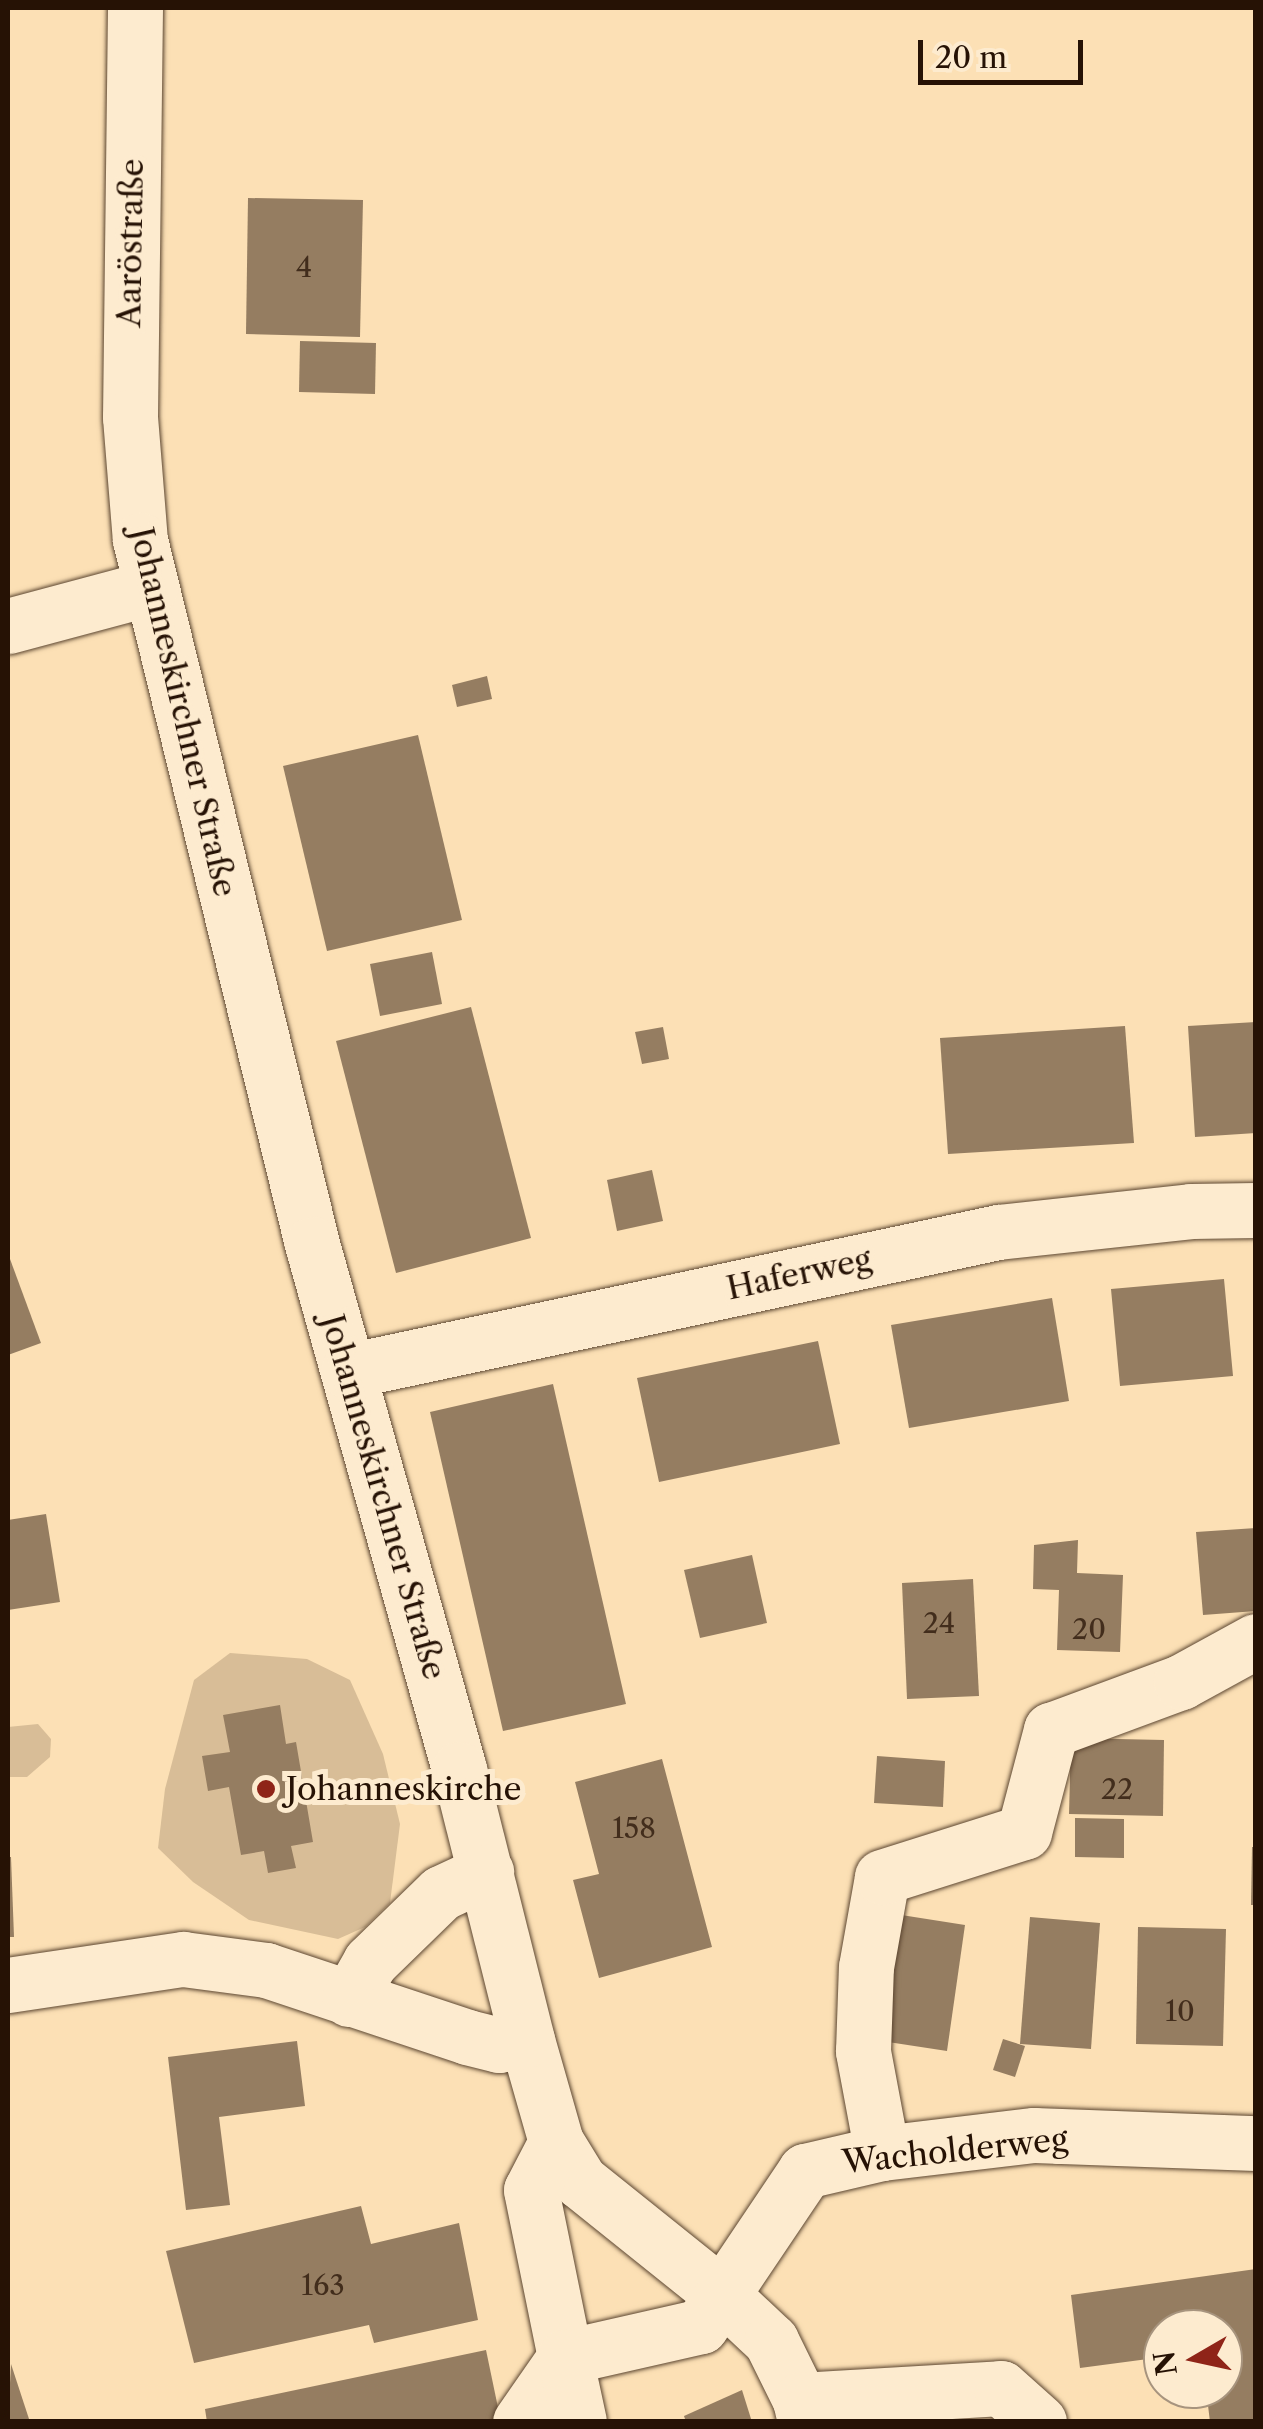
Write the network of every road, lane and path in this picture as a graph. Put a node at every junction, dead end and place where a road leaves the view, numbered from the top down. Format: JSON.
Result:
{"nodes":[{"id":1,"x":136,"y":8,"type":"edge"},
{"id":2,"x":132,"y":478,"type":"joint"},
{"id":3,"x":150,"y":588,"type":"junction"},
{"id":4,"x":8,"y":626,"type":"edge"},
{"id":5,"x":1256,"y":1210,"type":"edge"},
{"id":6,"x":348,"y":1371,"type":"junction"},
{"id":7,"x":1256,"y":1642,"type":"edge"},
{"id":8,"x":486,"y":1872,"type":"junction"},
{"id":9,"x":8,"y":1985,"type":"edge"},
{"id":10,"x":349,"y":1999,"type":"junction"},
{"id":11,"x":527,"y":2040,"type":"junction"},
{"id":12,"x":556,"y":2142,"type":"junction"},
{"id":13,"x":1256,"y":2142,"type":"edge"},
{"id":14,"x":882,"y":2153,"type":"junction"},
{"id":15,"x":722,"y":2294,"type":"junction"},
{"id":16,"x":565,"y":2357,"type":"junction"},
{"id":17,"x":802,"y":2411,"type":"edge"},
{"id":18,"x":520,"y":2422,"type":"edge"},
{"id":19,"x":579,"y":2422,"type":"edge"},
{"id":20,"x":1039,"y":2422,"type":"edge"}],
"edges":[{"from":1,"to":2,"type":"street","name":"Aaröstraße"},
{"from":2,"to":3,"type":"street","name":"Johanneskirchner Straße"},
{"from":3,"to":4,"type":"street"},
{"from":3,"to":6,"type":"street","name":"Johanneskirchner Straße"},
{"from":5,"to":6,"type":"street","name":"Haferweg"},
{"from":6,"to":8,"type":"street","name":"Johanneskirchner Straße"},
{"from":7,"to":14,"type":"street"},
{"from":8,"to":10,"type":"street"},
{"from":8,"to":11,"type":"street","name":"Johanneskirchner Straße"},
{"from":9,"to":10,"type":"street"},
{"from":10,"to":11,"type":"street"},
{"from":11,"to":12,"type":"street","name":"Johanneskirchner Straße"},
{"from":12,"to":15,"type":"street","name":"Johanneskirchner Straße"},
{"from":12,"to":16,"type":"street"},
{"from":13,"to":14,"type":"street","name":"Wacholderweg"},
{"from":14,"to":15,"type":"street","name":"Wacholderweg"},
{"from":15,"to":16,"type":"street","name":"Wacholderweg"},
{"from":15,"to":17,"type":"street","name":"Johanneskirchner Straße"},
{"from":16,"to":18,"type":"street"},
{"from":16,"to":19,"type":"street"},
{"from":17,"to":20,"type":"street"}]}
